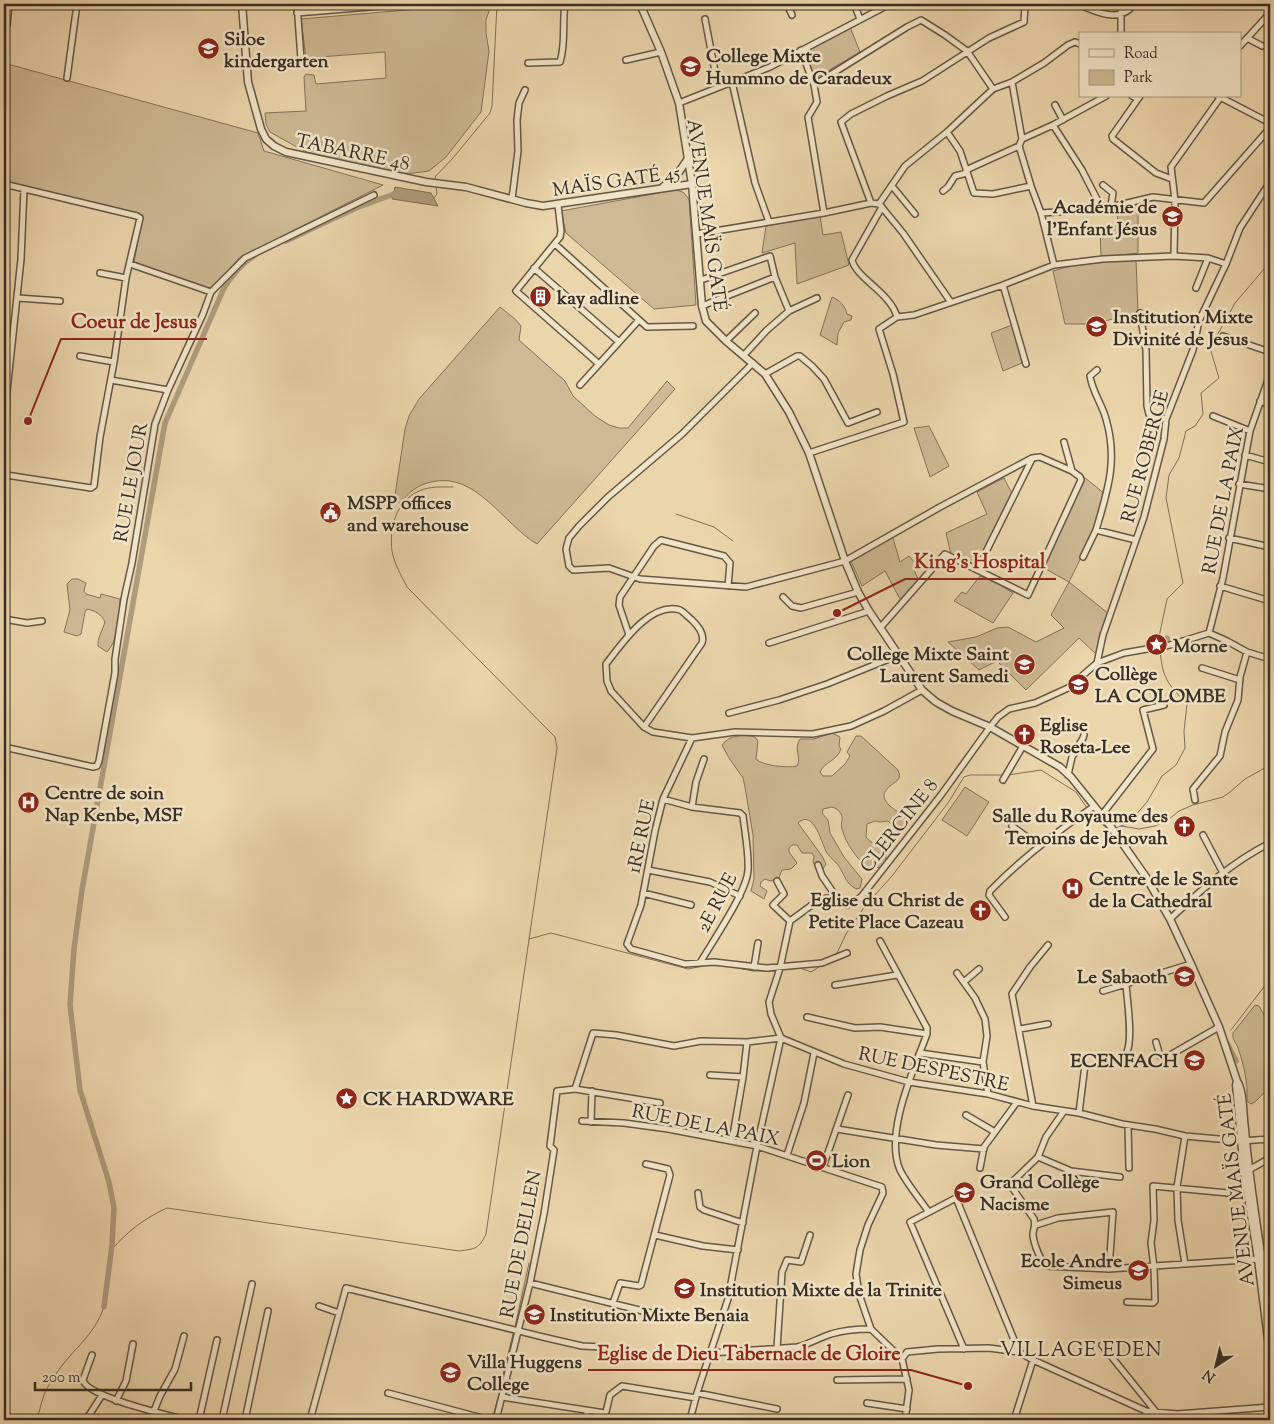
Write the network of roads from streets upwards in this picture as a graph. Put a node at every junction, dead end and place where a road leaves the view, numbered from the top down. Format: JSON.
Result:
{"nodes":[{"id":1,"x":10,"y":4,"type":"edge"},
{"id":2,"x":77,"y":4,"type":"edge"},
{"id":3,"x":242,"y":4,"type":"edge"},
{"id":4,"x":297,"y":4,"type":"edge"},
{"id":5,"x":405,"y":4,"type":"edge"},
{"id":6,"x":565,"y":4,"type":"edge"},
{"id":7,"x":642,"y":4,"type":"edge"},
{"id":8,"x":787,"y":4,"type":"edge"},
{"id":9,"x":854,"y":4,"type":"edge"},
{"id":10,"x":890,"y":4,"type":"edge"},
{"id":11,"x":1025,"y":4,"type":"edge"},
{"id":12,"x":1078,"y":4,"type":"edge"},
{"id":13,"x":1121,"y":4,"type":"edge"},
{"id":14,"x":1134,"y":4,"type":"edge"},
{"id":15,"x":297,"y":13,"type":"junction"},
{"id":16,"x":1270,"y":13,"type":"edge"},
{"id":17,"x":1122,"y":14,"type":"junction"},
{"id":18,"x":792,"y":15,"type":"dead end"},
{"id":19,"x":705,"y":19,"type":"dead end"},
{"id":20,"x":860,"y":19,"type":"junction"},
{"id":21,"x":7,"y":26,"type":"dead end"},
{"id":22,"x":1121,"y":32,"type":"edge"},
{"id":23,"x":1247,"y":38,"type":"junction"},
{"id":24,"x":1079,"y":44,"type":"edge"},
{"id":25,"x":1242,"y":44,"type":"edge"},
{"id":26,"x":1262,"y":46,"type":"dead end"},
{"id":27,"x":801,"y":50,"type":"junction"},
{"id":28,"x":967,"y":51,"type":"junction"},
{"id":29,"x":661,"y":52,"type":"junction"},
{"id":30,"x":301,"y":59,"type":"dead end"},
{"id":31,"x":626,"y":60,"type":"dead end"},
{"id":32,"x":528,"y":63,"type":"dead end"},
{"id":33,"x":67,"y":78,"type":"dead end"},
{"id":34,"x":732,"y":82,"type":"junction"},
{"id":35,"x":1012,"y":82,"type":"junction"},
{"id":36,"x":814,"y":85,"type":"junction"},
{"id":37,"x":718,"y":87,"type":"junction"},
{"id":38,"x":993,"y":89,"type":"junction"},
{"id":39,"x":525,"y":90,"type":"dead end"},
{"id":40,"x":1102,"y":98,"type":"edge"},
{"id":41,"x":1139,"y":98,"type":"edge"},
{"id":42,"x":1218,"y":98,"type":"edge"},
{"id":43,"x":1221,"y":98,"type":"edge"},
{"id":44,"x":679,"y":103,"type":"junction"},
{"id":45,"x":1055,"y":105,"type":"dead end"},
{"id":46,"x":1063,"y":120,"type":"junction"},
{"id":47,"x":1270,"y":124,"type":"edge"},
{"id":48,"x":1053,"y":125,"type":"junction"},
{"id":49,"x":1270,"y":128,"type":"edge"},
{"id":50,"x":947,"y":132,"type":"junction"},
{"id":51,"x":1022,"y":139,"type":"junction"},
{"id":52,"x":1019,"y":146,"type":"junction"},
{"id":53,"x":687,"y":160,"type":"junction"},
{"id":54,"x":966,"y":172,"type":"junction"},
{"id":55,"x":1172,"y":179,"type":"junction"},
{"id":56,"x":426,"y":182,"type":"joint"},
{"id":57,"x":1270,"y":182,"type":"edge"},
{"id":58,"x":4,"y":184,"type":"edge"},
{"id":59,"x":692,"y":184,"type":"junction"},
{"id":60,"x":1103,"y":185,"type":"dead end"},
{"id":61,"x":892,"y":186,"type":"junction"},
{"id":62,"x":1031,"y":186,"type":"junction"},
{"id":63,"x":662,"y":188,"type":"junction"},
{"id":64,"x":24,"y":189,"type":"junction"},
{"id":65,"x":942,"y":191,"type":"dead end"},
{"id":66,"x":374,"y":196,"type":"dead end"},
{"id":67,"x":512,"y":199,"type":"junction"},
{"id":68,"x":1175,"y":200,"type":"junction"},
{"id":69,"x":871,"y":203,"type":"junction"},
{"id":70,"x":558,"y":205,"type":"junction"},
{"id":71,"x":880,"y":205,"type":"junction"},
{"id":72,"x":1111,"y":206,"type":"junction"},
{"id":73,"x":1102,"y":209,"type":"junction"},
{"id":74,"x":824,"y":213,"type":"junction"},
{"id":75,"x":1041,"y":213,"type":"junction"},
{"id":76,"x":915,"y":214,"type":"dead end"},
{"id":77,"x":769,"y":222,"type":"junction"},
{"id":78,"x":697,"y":234,"type":"junction"},
{"id":79,"x":555,"y":244,"type":"junction"},
{"id":80,"x":1174,"y":256,"type":"junction"},
{"id":81,"x":1208,"y":258,"type":"junction"},
{"id":82,"x":130,"y":264,"type":"junction"},
{"id":83,"x":1226,"y":264,"type":"junction"},
{"id":84,"x":1054,"y":265,"type":"junction"},
{"id":85,"x":534,"y":268,"type":"junction"},
{"id":86,"x":100,"y":273,"type":"dead end"},
{"id":87,"x":775,"y":277,"type":"junction"},
{"id":88,"x":126,"y":278,"type":"junction"},
{"id":89,"x":700,"y":280,"type":"junction"},
{"id":90,"x":1002,"y":285,"type":"junction"},
{"id":91,"x":1196,"y":288,"type":"dead end"},
{"id":92,"x":211,"y":292,"type":"junction"},
{"id":93,"x":18,"y":298,"type":"junction"},
{"id":94,"x":817,"y":298,"type":"dead end"},
{"id":95,"x":60,"y":301,"type":"dead end"},
{"id":96,"x":950,"y":301,"type":"junction"},
{"id":97,"x":702,"y":306,"type":"junction"},
{"id":98,"x":789,"y":311,"type":"junction"},
{"id":99,"x":755,"y":313,"type":"dead end"},
{"id":100,"x":1140,"y":313,"type":"dead end"},
{"id":101,"x":898,"y":317,"type":"junction"},
{"id":102,"x":639,"y":320,"type":"junction"},
{"id":103,"x":692,"y":326,"type":"dead end"},
{"id":104,"x":1224,"y":336,"type":"dead end"},
{"id":105,"x":726,"y":341,"type":"junction"},
{"id":106,"x":619,"y":342,"type":"junction"},
{"id":107,"x":1270,"y":352,"type":"edge"},
{"id":108,"x":744,"y":355,"type":"junction"},
{"id":109,"x":80,"y":356,"type":"dead end"},
{"id":110,"x":114,"y":362,"type":"junction"},
{"id":111,"x":753,"y":363,"type":"junction"},
{"id":112,"x":599,"y":364,"type":"junction"},
{"id":113,"x":1026,"y":364,"type":"dead end"},
{"id":114,"x":1097,"y":370,"type":"dead end"},
{"id":115,"x":765,"y":374,"type":"junction"},
{"id":116,"x":1270,"y":374,"type":"edge"},
{"id":117,"x":111,"y":380,"type":"junction"},
{"id":118,"x":580,"y":385,"type":"dead end"},
{"id":119,"x":168,"y":390,"type":"junction"},
{"id":120,"x":1260,"y":401,"type":"junction"},
{"id":121,"x":1270,"y":404,"type":"edge"},
{"id":122,"x":878,"y":412,"type":"dead end"},
{"id":123,"x":1213,"y":416,"type":"dead end"},
{"id":124,"x":1166,"y":419,"type":"junction"},
{"id":125,"x":1250,"y":430,"type":"junction"},
{"id":126,"x":1064,"y":442,"type":"dead end"},
{"id":127,"x":808,"y":453,"type":"junction"},
{"id":128,"x":1245,"y":455,"type":"junction"},
{"id":129,"x":1032,"y":458,"type":"junction"},
{"id":130,"x":1270,"y":462,"type":"edge"},
{"id":131,"x":1072,"y":471,"type":"junction"},
{"id":132,"x":6,"y":475,"type":"junction"},
{"id":133,"x":1239,"y":484,"type":"junction"},
{"id":134,"x":1270,"y":489,"type":"edge"},
{"id":135,"x":4,"y":501,"type":"edge"},
{"id":136,"x":1096,"y":530,"type":"junction"},
{"id":137,"x":1229,"y":538,"type":"junction"},
{"id":138,"x":1136,"y":540,"type":"junction"},
{"id":139,"x":4,"y":542,"type":"edge"},
{"id":140,"x":1270,"y":547,"type":"edge"},
{"id":141,"x":1083,"y":557,"type":"dead end"},
{"id":142,"x":845,"y":561,"type":"junction"},
{"id":143,"x":977,"y":570,"type":"junction"},
{"id":144,"x":632,"y":577,"type":"junction"},
{"id":145,"x":728,"y":586,"type":"junction"},
{"id":146,"x":1220,"y":586,"type":"junction"},
{"id":147,"x":858,"y":592,"type":"junction"},
{"id":148,"x":783,"y":597,"type":"dead end"},
{"id":149,"x":1270,"y":601,"type":"edge"},
{"id":150,"x":869,"y":611,"type":"junction"},
{"id":151,"x":4,"y":619,"type":"edge"},
{"id":152,"x":42,"y":621,"type":"dead end"},
{"id":153,"x":880,"y":628,"type":"junction"},
{"id":154,"x":1209,"y":633,"type":"junction"},
{"id":155,"x":629,"y":635,"type":"junction"},
{"id":156,"x":769,"y":643,"type":"dead end"},
{"id":157,"x":1248,"y":652,"type":"junction"},
{"id":158,"x":899,"y":655,"type":"junction"},
{"id":159,"x":1270,"y":658,"type":"edge"},
{"id":160,"x":1097,"y":663,"type":"junction"},
{"id":161,"x":1202,"y":668,"type":"dead end"},
{"id":162,"x":1240,"y":680,"type":"junction"},
{"id":163,"x":922,"y":690,"type":"junction"},
{"id":164,"x":1164,"y":705,"type":"dead end"},
{"id":165,"x":729,"y":713,"type":"dead end"},
{"id":166,"x":644,"y":727,"type":"junction"},
{"id":167,"x":990,"y":727,"type":"junction"},
{"id":168,"x":1084,"y":735,"type":"dead end"},
{"id":169,"x":692,"y":738,"type":"junction"},
{"id":170,"x":1023,"y":746,"type":"junction"},
{"id":171,"x":4,"y":747,"type":"edge"},
{"id":172,"x":704,"y":759,"type":"dead end"},
{"id":173,"x":1068,"y":774,"type":"junction"},
{"id":174,"x":1004,"y":780,"type":"dead end"},
{"id":175,"x":663,"y":799,"type":"junction"},
{"id":176,"x":1195,"y":800,"type":"dead end"},
{"id":177,"x":692,"y":807,"type":"junction"},
{"id":178,"x":1092,"y":808,"type":"junction"},
{"id":179,"x":1100,"y":816,"type":"junction"},
{"id":180,"x":1012,"y":826,"type":"dead end"},
{"id":181,"x":1204,"y":835,"type":"dead end"},
{"id":182,"x":1270,"y":843,"type":"edge"},
{"id":183,"x":1039,"y":846,"type":"junction"},
{"id":184,"x":818,"y":865,"type":"dead end"},
{"id":185,"x":648,"y":870,"type":"junction"},
{"id":186,"x":1223,"y":872,"type":"junction"},
{"id":187,"x":777,"y":882,"type":"dead end"},
{"id":188,"x":643,"y":893,"type":"junction"},
{"id":189,"x":740,"y":896,"type":"junction"},
{"id":190,"x":691,"y":904,"type":"dead end"},
{"id":191,"x":841,"y":904,"type":"junction"},
{"id":192,"x":1005,"y":917,"type":"dead end"},
{"id":193,"x":1170,"y":919,"type":"junction"},
{"id":194,"x":790,"y":921,"type":"junction"},
{"id":195,"x":880,"y":941,"type":"dead end"},
{"id":196,"x":758,"y":943,"type":"dead end"},
{"id":197,"x":1048,"y":945,"type":"dead end"},
{"id":198,"x":847,"y":953,"type":"dead end"},
{"id":199,"x":700,"y":962,"type":"junction"},
{"id":200,"x":1191,"y":964,"type":"junction"},
{"id":201,"x":754,"y":967,"type":"junction"},
{"id":202,"x":780,"y":969,"type":"junction"},
{"id":203,"x":979,"y":969,"type":"dead end"},
{"id":204,"x":957,"y":973,"type":"dead end"},
{"id":205,"x":897,"y":975,"type":"junction"},
{"id":206,"x":965,"y":981,"type":"junction"},
{"id":207,"x":1126,"y":984,"type":"junction"},
{"id":208,"x":835,"y":986,"type":"dead end"},
{"id":209,"x":1103,"y":991,"type":"dead end"},
{"id":210,"x":807,"y":1017,"type":"dead end"},
{"id":211,"x":1048,"y":1024,"type":"dead end"},
{"id":212,"x":1219,"y":1027,"type":"junction"},
{"id":213,"x":1020,"y":1029,"type":"junction"},
{"id":214,"x":927,"y":1034,"type":"junction"},
{"id":215,"x":781,"y":1038,"type":"junction"},
{"id":216,"x":747,"y":1042,"type":"junction"},
{"id":217,"x":1156,"y":1042,"type":"dead end"},
{"id":218,"x":814,"y":1053,"type":"junction"},
{"id":219,"x":920,"y":1053,"type":"junction"},
{"id":220,"x":1119,"y":1061,"type":"dead end"},
{"id":221,"x":983,"y":1062,"type":"junction"},
{"id":222,"x":1085,"y":1065,"type":"dead end"},
{"id":223,"x":710,"y":1075,"type":"dead end"},
{"id":224,"x":743,"y":1077,"type":"junction"},
{"id":225,"x":909,"y":1082,"type":"junction"},
{"id":226,"x":575,"y":1089,"type":"junction"},
{"id":227,"x":592,"y":1091,"type":"junction"},
{"id":228,"x":988,"y":1094,"type":"junction"},
{"id":229,"x":848,"y":1095,"type":"dead end"},
{"id":230,"x":660,"y":1102,"type":"dead end"},
{"id":231,"x":1017,"y":1102,"type":"junction"},
{"id":232,"x":1033,"y":1106,"type":"junction"},
{"id":233,"x":1064,"y":1111,"type":"junction"},
{"id":234,"x":1079,"y":1113,"type":"junction"},
{"id":235,"x":966,"y":1115,"type":"dead end"},
{"id":236,"x":582,"y":1121,"type":"dead end"},
{"id":237,"x":591,"y":1122,"type":"junction"},
{"id":238,"x":1128,"y":1125,"type":"junction"},
{"id":239,"x":837,"y":1129,"type":"junction"},
{"id":240,"x":995,"y":1132,"type":"junction"},
{"id":241,"x":1185,"y":1136,"type":"junction"},
{"id":242,"x":1270,"y":1139,"type":"edge"},
{"id":243,"x":896,"y":1140,"type":"junction"},
{"id":244,"x":1243,"y":1140,"type":"junction"},
{"id":245,"x":732,"y":1141,"type":"junction"},
{"id":246,"x":757,"y":1146,"type":"junction"},
{"id":247,"x":984,"y":1149,"type":"junction"},
{"id":248,"x":787,"y":1155,"type":"junction"},
{"id":249,"x":1038,"y":1157,"type":"junction"},
{"id":250,"x":1270,"y":1158,"type":"edge"},
{"id":251,"x":646,"y":1164,"type":"dead end"},
{"id":252,"x":823,"y":1167,"type":"junction"},
{"id":253,"x":980,"y":1168,"type":"dead end"},
{"id":254,"x":1129,"y":1168,"type":"dead end"},
{"id":255,"x":1247,"y":1171,"type":"junction"},
{"id":256,"x":1120,"y":1177,"type":"dead end"},
{"id":257,"x":1177,"y":1187,"type":"junction"},
{"id":258,"x":698,"y":1193,"type":"dead end"},
{"id":259,"x":1228,"y":1193,"type":"dead end"},
{"id":260,"x":928,"y":1211,"type":"junction"},
{"id":261,"x":743,"y":1223,"type":"junction"},
{"id":262,"x":1036,"y":1225,"type":"junction"},
{"id":263,"x":655,"y":1235,"type":"junction"},
{"id":264,"x":810,"y":1236,"type":"dead end"},
{"id":265,"x":738,"y":1250,"type":"junction"},
{"id":266,"x":1260,"y":1259,"type":"junction"},
{"id":267,"x":1185,"y":1264,"type":"junction"},
{"id":268,"x":1154,"y":1267,"type":"junction"},
{"id":269,"x":1109,"y":1268,"type":"junction"},
{"id":270,"x":530,"y":1283,"type":"junction"},
{"id":271,"x":252,"y":1284,"type":"dead end"},
{"id":272,"x":1127,"y":1302,"type":"dead end"},
{"id":273,"x":613,"y":1303,"type":"junction"},
{"id":274,"x":319,"y":1306,"type":"dead end"},
{"id":275,"x":268,"y":1311,"type":"dead end"},
{"id":276,"x":339,"y":1313,"type":"junction"},
{"id":277,"x":659,"y":1314,"type":"dead end"},
{"id":278,"x":1270,"y":1316,"type":"edge"},
{"id":279,"x":871,"y":1329,"type":"junction"},
{"id":280,"x":518,"y":1331,"type":"junction"},
{"id":281,"x":184,"y":1336,"type":"dead end"},
{"id":282,"x":217,"y":1340,"type":"dead end"},
{"id":283,"x":133,"y":1344,"type":"dead end"},
{"id":284,"x":1102,"y":1346,"type":"dead end"},
{"id":285,"x":602,"y":1347,"type":"dead end"},
{"id":286,"x":777,"y":1348,"type":"junction"},
{"id":287,"x":964,"y":1350,"type":"junction"},
{"id":288,"x":1019,"y":1352,"type":"junction"},
{"id":289,"x":711,"y":1353,"type":"junction"},
{"id":290,"x":1270,"y":1355,"type":"edge"},
{"id":291,"x":92,"y":1356,"type":"dead end"},
{"id":292,"x":902,"y":1359,"type":"junction"},
{"id":293,"x":1033,"y":1360,"type":"junction"},
{"id":294,"x":907,"y":1378,"type":"junction"},
{"id":295,"x":837,"y":1380,"type":"dead end"},
{"id":296,"x":388,"y":1393,"type":"dead end"},
{"id":297,"x":102,"y":1395,"type":"junction"},
{"id":298,"x":697,"y":1396,"type":"junction"},
{"id":299,"x":502,"y":1397,"type":"junction"},
{"id":300,"x":116,"y":1401,"type":"junction"},
{"id":301,"x":867,"y":1403,"type":"dead end"},
{"id":302,"x":1270,"y":1407,"type":"edge"},
{"id":303,"x":777,"y":1409,"type":"dead end"},
{"id":304,"x":907,"y":1409,"type":"junction"},
{"id":305,"x":1146,"y":1411,"type":"junction"},
{"id":306,"x":154,"y":1412,"type":"junction"},
{"id":307,"x":587,"y":1412,"type":"junction"},
{"id":308,"x":1156,"y":1412,"type":"junction"},
{"id":309,"x":1176,"y":1417,"type":"edge"},
{"id":310,"x":86,"y":1420,"type":"edge"},
{"id":311,"x":186,"y":1420,"type":"edge"},
{"id":312,"x":199,"y":1420,"type":"edge"},
{"id":313,"x":222,"y":1420,"type":"edge"},
{"id":314,"x":245,"y":1420,"type":"edge"},
{"id":315,"x":310,"y":1420,"type":"edge"},
{"id":316,"x":490,"y":1420,"type":"edge"},
{"id":317,"x":496,"y":1420,"type":"edge"},
{"id":318,"x":586,"y":1420,"type":"edge"},
{"id":319,"x":690,"y":1420,"type":"edge"},
{"id":320,"x":905,"y":1420,"type":"edge"},
{"id":321,"x":1014,"y":1420,"type":"edge"},
{"id":322,"x":1145,"y":1420,"type":"edge"}],
"edges":[{"from":1,"to":21,"type":"street"},
{"from":2,"to":33,"type":"street"},
{"from":3,"to":56,"type":"street","name":"TABARRE 48"},
{"from":4,"to":15,"type":"street"},
{"from":5,"to":15,"type":"street"},
{"from":6,"to":32,"type":"street"},
{"from":7,"to":29,"type":"street","name":"AVENUE MAÏS GATÉ"},
{"from":8,"to":18,"type":"street"},
{"from":9,"to":20,"type":"street"},
{"from":10,"to":20,"type":"street"},
{"from":11,"to":28,"type":"street"},
{"from":12,"to":17,"type":"street"},
{"from":13,"to":17,"type":"street"},
{"from":14,"to":17,"type":"street"},
{"from":15,"to":30,"type":"street"},
{"from":16,"to":23,"type":"street"},
{"from":17,"to":22,"type":"street"},
{"from":19,"to":37,"type":"street"},
{"from":20,"to":27,"type":"street"},
{"from":23,"to":25,"type":"street"},
{"from":23,"to":26,"type":"street"},
{"from":24,"to":35,"type":"street"},
{"from":27,"to":34,"type":"street"},
{"from":27,"to":36,"type":"street"},
{"from":28,"to":36,"type":"street"},
{"from":28,"to":38,"type":"street"},
{"from":28,"to":69,"type":"street"},
{"from":29,"to":31,"type":"street"},
{"from":29,"to":44,"type":"street","name":"AVENUE MAÏS GATÉ"},
{"from":34,"to":37,"type":"street"},
{"from":34,"to":77,"type":"street"},
{"from":35,"to":38,"type":"street"},
{"from":35,"to":51,"type":"street"},
{"from":36,"to":74,"type":"street"},
{"from":37,"to":44,"type":"street"},
{"from":38,"to":50,"type":"street"},
{"from":39,"to":67,"type":"street"},
{"from":40,"to":46,"type":"street"},
{"from":41,"to":55,"type":"street"},
{"from":42,"to":55,"type":"street"},
{"from":43,"to":47,"type":"street"},
{"from":44,"to":53,"type":"street","name":"AVENUE MAÏS GATÉ"},
{"from":45,"to":46,"type":"street"},
{"from":46,"to":48,"type":"street"},
{"from":48,"to":51,"type":"street"},
{"from":48,"to":73,"type":"street"},
{"from":49,"to":68,"type":"street"},
{"from":50,"to":54,"type":"street"},
{"from":50,"to":61,"type":"street"},
{"from":51,"to":52,"type":"street"},
{"from":52,"to":54,"type":"street"},
{"from":52,"to":62,"type":"street"},
{"from":53,"to":59,"type":"street","name":"AVENUE MAÏS GATÉ"},
{"from":53,"to":63,"type":"street"},
{"from":54,"to":62,"type":"street"},
{"from":54,"to":65,"type":"street"},
{"from":55,"to":68,"type":"street"},
{"from":56,"to":67,"type":"street","name":"MAÏS GATÉ 45"},
{"from":57,"to":83,"type":"street","name":"RUE ROBERGE"},
{"from":58,"to":64,"type":"street"},
{"from":59,"to":63,"type":"street","name":"MAÏS GATÉ 45"},
{"from":59,"to":78,"type":"street","name":"AVENUE MAÏS GATÉ"},
{"from":60,"to":72,"type":"street"},
{"from":61,"to":71,"type":"street"},
{"from":61,"to":76,"type":"street"},
{"from":62,"to":75,"type":"street"},
{"from":63,"to":70,"type":"street","name":"MAÏS GATÉ 45"},
{"from":64,"to":82,"type":"street"},
{"from":64,"to":93,"type":"street"},
{"from":66,"to":92,"type":"street"},
{"from":67,"to":70,"type":"street","name":"MAÏS GATÉ 45"},
{"from":68,"to":72,"type":"street"},
{"from":68,"to":80,"type":"street"},
{"from":69,"to":71,"type":"street"},
{"from":69,"to":74,"type":"street"},
{"from":70,"to":79,"type":"street"},
{"from":71,"to":96,"type":"street"},
{"from":71,"to":101,"type":"street"},
{"from":72,"to":73,"type":"street"},
{"from":73,"to":75,"type":"street"},
{"from":74,"to":77,"type":"street"},
{"from":75,"to":84,"type":"street"},
{"from":77,"to":78,"type":"street"},
{"from":78,"to":89,"type":"street","name":"AVENUE MAÏS GATÉ"},
{"from":79,"to":85,"type":"street"},
{"from":79,"to":102,"type":"street"},
{"from":80,"to":81,"type":"street"},
{"from":80,"to":84,"type":"street"},
{"from":81,"to":83,"type":"street"},
{"from":81,"to":91,"type":"street"},
{"from":82,"to":88,"type":"street"},
{"from":82,"to":92,"type":"street"},
{"from":83,"to":124,"type":"street","name":"RUE ROBERGE"},
{"from":84,"to":90,"type":"street"},
{"from":85,"to":106,"type":"street"},
{"from":85,"to":112,"type":"street"},
{"from":86,"to":88,"type":"street"},
{"from":87,"to":89,"type":"street"},
{"from":87,"to":97,"type":"street"},
{"from":87,"to":98,"type":"street"},
{"from":88,"to":110,"type":"street"},
{"from":89,"to":97,"type":"street","name":"AVENUE MAÏS GATÉ"},
{"from":90,"to":96,"type":"street"},
{"from":90,"to":113,"type":"street"},
{"from":92,"to":119,"type":"street","name":"RUE LE JOUR"},
{"from":93,"to":95,"type":"street"},
{"from":93,"to":132,"type":"street"},
{"from":94,"to":98,"type":"street"},
{"from":96,"to":101,"type":"street"},
{"from":97,"to":105,"type":"street","name":"AVENUE MAÏS GATÉ"},
{"from":98,"to":108,"type":"street"},
{"from":99,"to":105,"type":"street"},
{"from":100,"to":124,"type":"street"},
{"from":101,"to":127,"type":"street"},
{"from":102,"to":103,"type":"street"},
{"from":102,"to":106,"type":"street"},
{"from":104,"to":107,"type":"street"},
{"from":105,"to":108,"type":"street","name":"AVENUE MAÏS GATÉ"},
{"from":106,"to":112,"type":"street"},
{"from":108,"to":111,"type":"street","name":"AVENUE MAÏS GATÉ"},
{"from":109,"to":110,"type":"street"},
{"from":110,"to":117,"type":"street"},
{"from":111,"to":115,"type":"street","name":"AVENUE MAÏS GATÉ"},
{"from":111,"to":144,"type":"street"},
{"from":112,"to":118,"type":"street"},
{"from":114,"to":136,"type":"street"},
{"from":115,"to":122,"type":"street"},
{"from":115,"to":127,"type":"street","name":"AVENUE MAÏS GATÉ"},
{"from":116,"to":120,"type":"street","name":"RUE DE LA PAIX"},
{"from":117,"to":119,"type":"street"},
{"from":117,"to":132,"type":"street"},
{"from":119,"to":171,"type":"street","name":"RUE LE JOUR"},
{"from":120,"to":121,"type":"street"},
{"from":120,"to":125,"type":"street","name":"RUE DE LA PAIX"},
{"from":123,"to":125,"type":"street"},
{"from":124,"to":138,"type":"street","name":"RUE ROBERGE"},
{"from":125,"to":128,"type":"street","name":"RUE DE LA PAIX"},
{"from":126,"to":131,"type":"street"},
{"from":127,"to":142,"type":"street","name":"AVENUE MAÏS GATÉ"},
{"from":128,"to":130,"type":"street"},
{"from":128,"to":133,"type":"street","name":"RUE DE LA PAIX"},
{"from":129,"to":131,"type":"street"},
{"from":129,"to":142,"type":"street"},
{"from":129,"to":143,"type":"street"},
{"from":131,"to":143,"type":"street"},
{"from":132,"to":135,"type":"street"},
{"from":133,"to":134,"type":"street"},
{"from":133,"to":137,"type":"street","name":"RUE DE LA PAIX"},
{"from":135,"to":139,"type":"street"},
{"from":136,"to":138,"type":"street"},
{"from":136,"to":141,"type":"street"},
{"from":137,"to":140,"type":"street"},
{"from":137,"to":146,"type":"street","name":"RUE DE LA PAIX"},
{"from":138,"to":160,"type":"street","name":"RUE ROBERGE"},
{"from":142,"to":145,"type":"street"},
{"from":142,"to":147,"type":"street","name":"AVENUE MAÏS GATÉ"},
{"from":143,"to":153,"type":"street"},
{"from":144,"to":145,"type":"street"},
{"from":144,"to":145,"type":"street"},
{"from":144,"to":155,"type":"street"},
{"from":146,"to":149,"type":"street"},
{"from":146,"to":154,"type":"street","name":"RUE DE LA PAIX"},
{"from":147,"to":148,"type":"street"},
{"from":147,"to":150,"type":"street","name":"AVENUE MAÏS GATÉ"},
{"from":150,"to":153,"type":"street","name":"AVENUE MAÏS GATÉ"},
{"from":150,"to":156,"type":"street"},
{"from":151,"to":152,"type":"street"},
{"from":153,"to":158,"type":"street","name":"AVENUE MAÏS GATÉ"},
{"from":154,"to":157,"type":"street"},
{"from":154,"to":160,"type":"street"},
{"from":155,"to":166,"type":"street"},
{"from":155,"to":166,"type":"street"},
{"from":157,"to":159,"type":"street"},
{"from":157,"to":162,"type":"street"},
{"from":158,"to":163,"type":"street","name":"AVENUE MAÏS GATÉ"},
{"from":158,"to":165,"type":"street"},
{"from":160,"to":167,"type":"street","name":"CLERCINE 8"},
{"from":161,"to":162,"type":"street"},
{"from":162,"to":176,"type":"street"},
{"from":163,"to":167,"type":"street","name":"AVENUE MAÏS GATÉ"},
{"from":163,"to":169,"type":"street"},
{"from":164,"to":179,"type":"street"},
{"from":166,"to":169,"type":"street"},
{"from":167,"to":170,"type":"street","name":"AVENUE MAÏS GATÉ"},
{"from":167,"to":191,"type":"street","name":"CLERCINE 8"},
{"from":168,"to":173,"type":"street"},
{"from":169,"to":175,"type":"street","name":"1RE RUE"},
{"from":170,"to":173,"type":"street","name":"AVENUE MAÏS GATÉ"},
{"from":170,"to":174,"type":"street"},
{"from":172,"to":177,"type":"street"},
{"from":173,"to":178,"type":"street","name":"AVENUE MAÏS GATÉ"},
{"from":175,"to":177,"type":"street","name":"2E RUE"},
{"from":175,"to":185,"type":"street","name":"1RE RUE"},
{"from":177,"to":189,"type":"street","name":"2E RUE"},
{"from":178,"to":179,"type":"street","name":"AVENUE MAÏS GATÉ"},
{"from":178,"to":183,"type":"street"},
{"from":179,"to":193,"type":"street","name":"AVENUE MAÏS GATÉ"},
{"from":180,"to":183,"type":"street"},
{"from":181,"to":186,"type":"street"},
{"from":182,"to":186,"type":"street"},
{"from":183,"to":192,"type":"street"},
{"from":184,"to":191,"type":"street"},
{"from":185,"to":188,"type":"street","name":"1RE RUE"},
{"from":185,"to":189,"type":"street"},
{"from":186,"to":193,"type":"street"},
{"from":187,"to":194,"type":"street"},
{"from":188,"to":190,"type":"street"},
{"from":188,"to":199,"type":"street","name":"1RE RUE"},
{"from":189,"to":199,"type":"street","name":"2E RUE"},
{"from":191,"to":194,"type":"street"},
{"from":193,"to":200,"type":"street","name":"AVENUE MAÏS GATÉ"},
{"from":194,"to":202,"type":"street"},
{"from":195,"to":205,"type":"street"},
{"from":196,"to":201,"type":"street"},
{"from":197,"to":213,"type":"street"},
{"from":198,"to":202,"type":"street"},
{"from":199,"to":201,"type":"street"},
{"from":200,"to":207,"type":"street"},
{"from":200,"to":212,"type":"street","name":"AVENUE MAÏS GATÉ"},
{"from":201,"to":202,"type":"street"},
{"from":202,"to":215,"type":"street"},
{"from":203,"to":206,"type":"street"},
{"from":204,"to":206,"type":"street"},
{"from":205,"to":208,"type":"street"},
{"from":205,"to":214,"type":"street"},
{"from":206,"to":221,"type":"street"},
{"from":207,"to":209,"type":"street"},
{"from":207,"to":220,"type":"street"},
{"from":210,"to":214,"type":"street"},
{"from":211,"to":213,"type":"street"},
{"from":212,"to":217,"type":"street"},
{"from":212,"to":244,"type":"street","name":"AVENUE MAÏS GATÉ"},
{"from":213,"to":232,"type":"street"},
{"from":214,"to":219,"type":"street"},
{"from":215,"to":216,"type":"street"},
{"from":215,"to":218,"type":"street","name":"RUE DESPESTRE"},
{"from":215,"to":246,"type":"street"},
{"from":216,"to":224,"type":"street"},
{"from":216,"to":226,"type":"street"},
{"from":218,"to":225,"type":"street","name":"RUE DESPESTRE"},
{"from":218,"to":248,"type":"street"},
{"from":219,"to":221,"type":"street"},
{"from":219,"to":225,"type":"street"},
{"from":221,"to":228,"type":"street"},
{"from":222,"to":234,"type":"street"},
{"from":223,"to":224,"type":"street"},
{"from":224,"to":245,"type":"street"},
{"from":225,"to":228,"type":"street","name":"RUE DESPESTRE"},
{"from":225,"to":243,"type":"street"},
{"from":226,"to":227,"type":"street"},
{"from":226,"to":270,"type":"street","name":"RUE DE DELLEN"},
{"from":227,"to":230,"type":"street"},
{"from":227,"to":237,"type":"street"},
{"from":228,"to":231,"type":"street","name":"RUE DESPESTRE"},
{"from":229,"to":239,"type":"street"},
{"from":231,"to":232,"type":"street","name":"RUE DESPESTRE"},
{"from":231,"to":240,"type":"street"},
{"from":232,"to":233,"type":"street","name":"RUE DESPESTRE"},
{"from":233,"to":234,"type":"street","name":"RUE DESPESTRE"},
{"from":233,"to":249,"type":"street"},
{"from":234,"to":238,"type":"street","name":"RUE DESPESTRE"},
{"from":235,"to":240,"type":"street"},
{"from":236,"to":237,"type":"street","name":"RUE DE LA PAIX"},
{"from":237,"to":245,"type":"street","name":"RUE DE LA PAIX"},
{"from":238,"to":241,"type":"street","name":"RUE DESPESTRE"},
{"from":238,"to":254,"type":"street"},
{"from":239,"to":243,"type":"street"},
{"from":239,"to":252,"type":"street"},
{"from":240,"to":247,"type":"street"},
{"from":241,"to":244,"type":"street","name":"RUE DESPESTRE"},
{"from":241,"to":257,"type":"street"},
{"from":242,"to":244,"type":"street","name":"RUE DESPESTRE"},
{"from":243,"to":247,"type":"street"},
{"from":243,"to":260,"type":"street"},
{"from":244,"to":255,"type":"street","name":"AVENUE MAÏS GATÉ"},
{"from":245,"to":246,"type":"street","name":"RUE DE LA PAIX"},
{"from":246,"to":248,"type":"street","name":"RUE DE LA PAIX"},
{"from":246,"to":261,"type":"street"},
{"from":247,"to":253,"type":"street"},
{"from":248,"to":252,"type":"street","name":"RUE DE LA PAIX"},
{"from":249,"to":256,"type":"street"},
{"from":249,"to":262,"type":"street"},
{"from":250,"to":255,"type":"street"},
{"from":251,"to":263,"type":"street"},
{"from":252,"to":279,"type":"street","name":"RUE DE LA PAIX"},
{"from":255,"to":266,"type":"street","name":"AVENUE MAÏS GATÉ"},
{"from":257,"to":259,"type":"street"},
{"from":257,"to":267,"type":"street"},
{"from":257,"to":268,"type":"street"},
{"from":258,"to":261,"type":"street"},
{"from":260,"to":287,"type":"street"},
{"from":260,"to":288,"type":"street"},
{"from":261,"to":265,"type":"street"},
{"from":262,"to":269,"type":"street"},
{"from":262,"to":269,"type":"street"},
{"from":263,"to":265,"type":"street"},
{"from":263,"to":273,"type":"street"},
{"from":264,"to":286,"type":"street"},
{"from":265,"to":289,"type":"street"},
{"from":266,"to":267,"type":"street"},
{"from":266,"to":278,"type":"street","name":"AVENUE MAÏS GATÉ"},
{"from":266,"to":290,"type":"street","name":"AVENUE MAÏS GATÉ"},
{"from":267,"to":268,"type":"street"},
{"from":268,"to":269,"type":"street"},
{"from":268,"to":272,"type":"street"},
{"from":270,"to":273,"type":"street"},
{"from":270,"to":280,"type":"street","name":"RUE DE DELLEN"},
{"from":271,"to":313,"type":"street"},
{"from":273,"to":277,"type":"street"},
{"from":274,"to":276,"type":"street"},
{"from":275,"to":314,"type":"street"},
{"from":276,"to":280,"type":"street"},
{"from":276,"to":315,"type":"street"},
{"from":279,"to":286,"type":"street"},
{"from":279,"to":292,"type":"street"},
{"from":280,"to":285,"type":"street"},
{"from":280,"to":299,"type":"street","name":"RUE DE DELLEN"},
{"from":281,"to":306,"type":"street"},
{"from":282,"to":312,"type":"street"},
{"from":283,"to":300,"type":"street"},
{"from":284,"to":308,"type":"street"},
{"from":286,"to":289,"type":"street"},
{"from":287,"to":288,"type":"street"},
{"from":287,"to":292,"type":"street"},
{"from":288,"to":293,"type":"street"},
{"from":289,"to":298,"type":"street"},
{"from":291,"to":297,"type":"street"},
{"from":292,"to":294,"type":"street"},
{"from":293,"to":305,"type":"street"},
{"from":293,"to":321,"type":"street"},
{"from":294,"to":295,"type":"street"},
{"from":294,"to":304,"type":"street"},
{"from":296,"to":316,"type":"street"},
{"from":297,"to":300,"type":"street"},
{"from":297,"to":310,"type":"street"},
{"from":298,"to":303,"type":"street"},
{"from":298,"to":307,"type":"street"},
{"from":298,"to":319,"type":"street"},
{"from":299,"to":307,"type":"street"},
{"from":299,"to":317,"type":"street","name":"RUE DE DELLEN"},
{"from":300,"to":306,"type":"street"},
{"from":301,"to":304,"type":"street"},
{"from":302,"to":309,"type":"street"},
{"from":304,"to":320,"type":"street"},
{"from":305,"to":308,"type":"street"},
{"from":305,"to":322,"type":"street"},
{"from":306,"to":311,"type":"street"},
{"from":307,"to":318,"type":"street"},
{"from":308,"to":309,"type":"street"}]}
